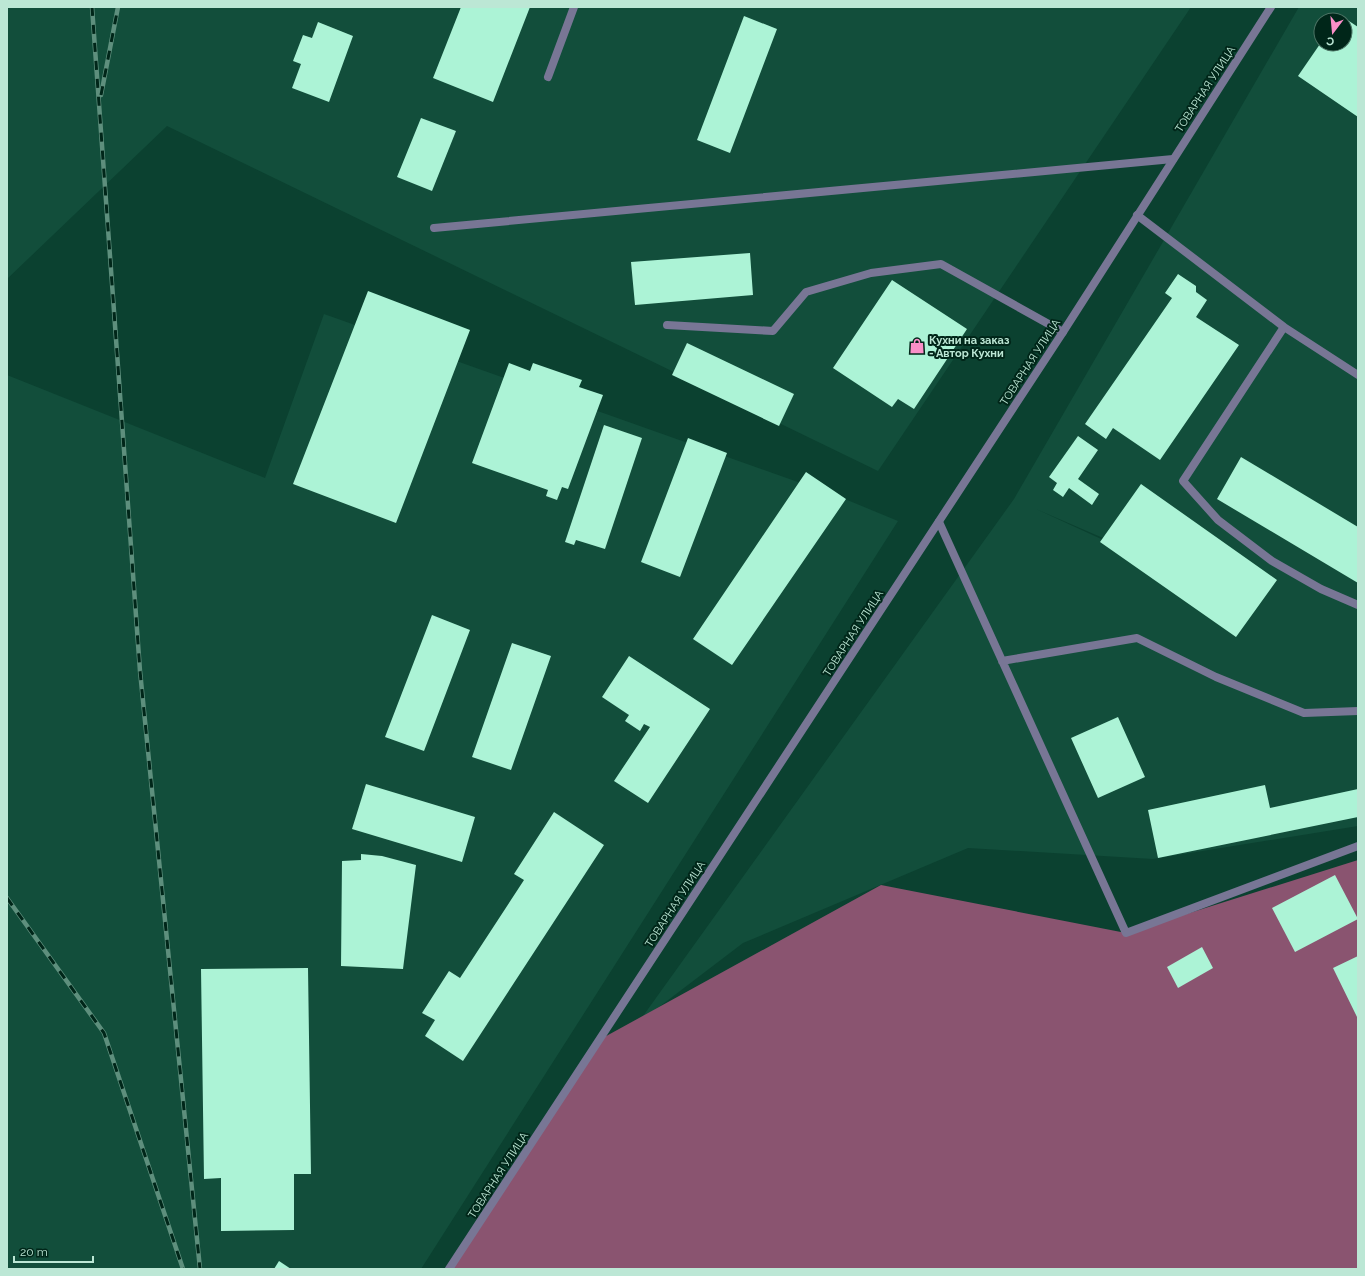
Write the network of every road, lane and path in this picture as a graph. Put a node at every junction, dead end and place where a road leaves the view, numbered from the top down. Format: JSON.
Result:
{"nodes":[{"id":1,"x":574,"y":7,"type":"edge"},
{"id":2,"x":1272,"y":7,"type":"edge"},
{"id":3,"x":548,"y":77,"type":"dead end"},
{"id":4,"x":1173,"y":159,"type":"junction"},
{"id":5,"x":1137,"y":215,"type":"junction"},
{"id":6,"x":434,"y":228,"type":"dead end"},
{"id":7,"x":667,"y":325,"type":"dead end"},
{"id":8,"x":1284,"y":327,"type":"junction"},
{"id":9,"x":1063,"y":332,"type":"junction"},
{"id":10,"x":1358,"y":374,"type":"edge"},
{"id":11,"x":939,"y":522,"type":"junction"},
{"id":12,"x":1358,"y":605,"type":"edge"},
{"id":13,"x":1002,"y":661,"type":"junction"},
{"id":14,"x":1358,"y":711,"type":"edge"},
{"id":15,"x":1358,"y":846,"type":"edge"},
{"id":16,"x":449,"y":1269,"type":"edge"}],
"edges":[{"from":1,"to":3,"type":"street"},
{"from":2,"to":4,"type":"street","name":"ТОВАРНАЯ УЛИЦА"},
{"from":4,"to":5,"type":"street","name":"ТОВАРНАЯ УЛИЦА"},
{"from":4,"to":6,"type":"street"},
{"from":5,"to":8,"type":"street"},
{"from":5,"to":9,"type":"street","name":"ТОВАРНАЯ УЛИЦА"},
{"from":7,"to":9,"type":"street"},
{"from":8,"to":10,"type":"street"},
{"from":8,"to":12,"type":"street"},
{"from":9,"to":11,"type":"street","name":"ТОВАРНАЯ УЛИЦА"},
{"from":11,"to":13,"type":"street"},
{"from":11,"to":16,"type":"street","name":"ТОВАРНАЯ УЛИЦА"},
{"from":13,"to":14,"type":"street"},
{"from":13,"to":15,"type":"street"}]}
